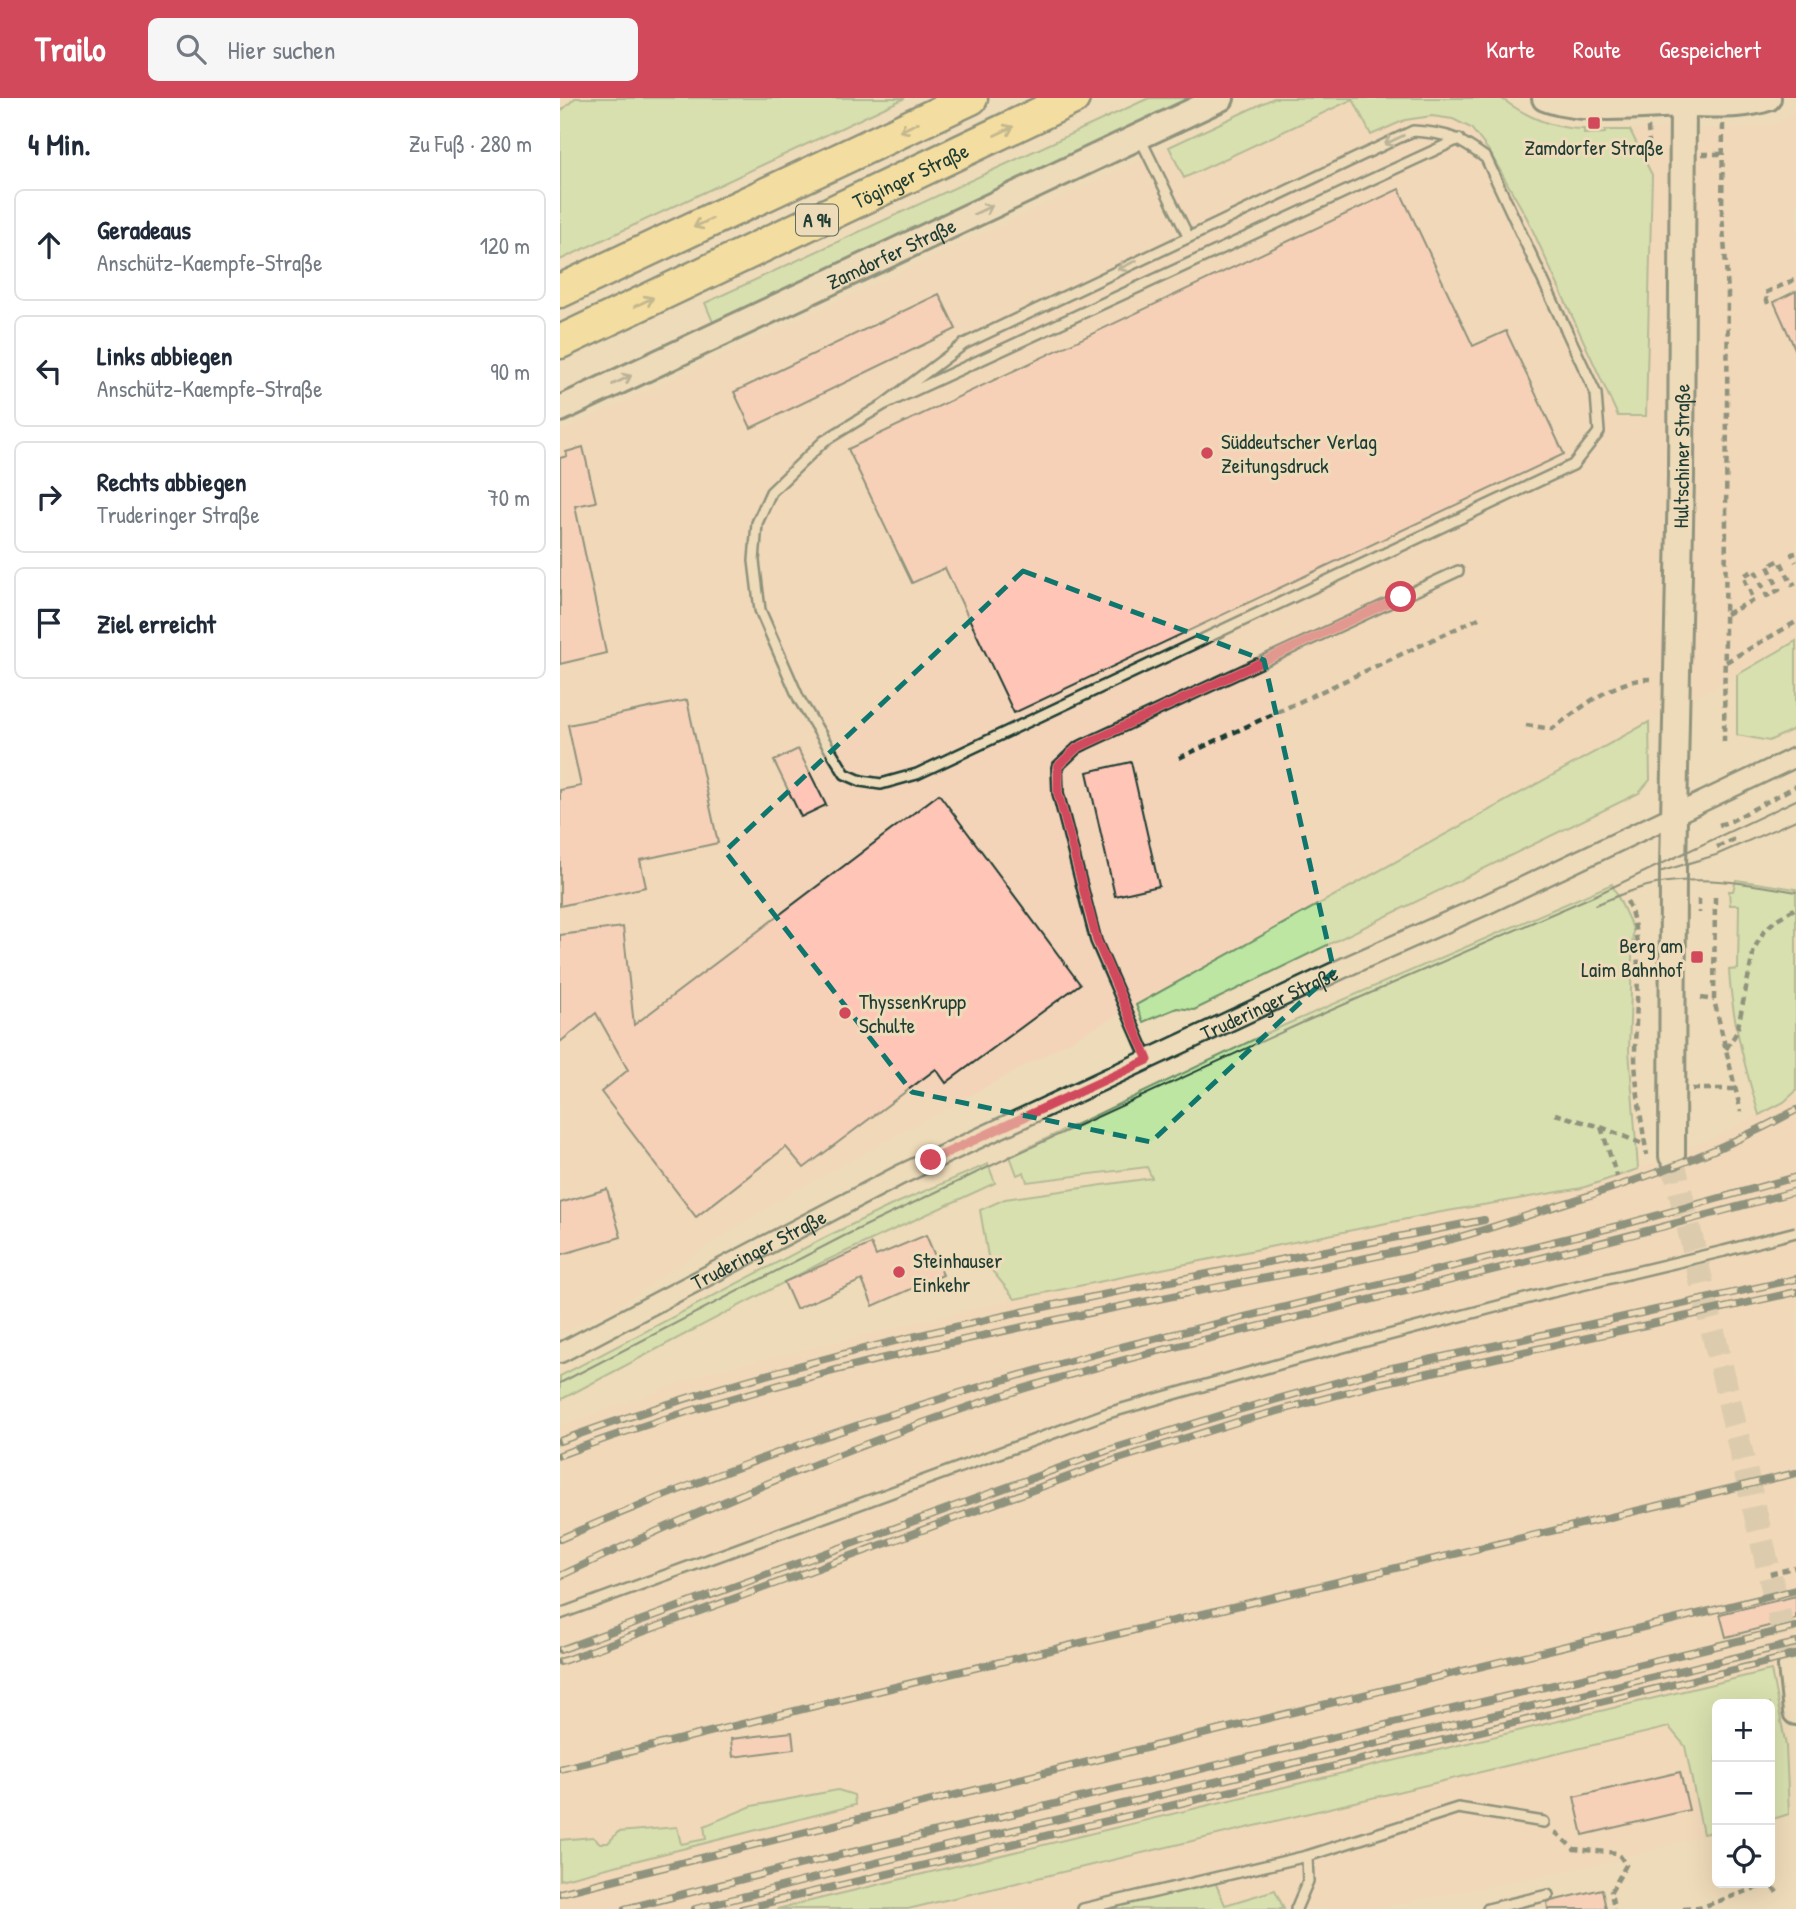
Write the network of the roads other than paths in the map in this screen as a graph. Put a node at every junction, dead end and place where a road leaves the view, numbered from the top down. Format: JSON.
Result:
{"nodes":[{"id":1,"x":971,"y":98,"type":"edge"},
{"id":2,"x":1073,"y":98,"type":"edge"},
{"id":3,"x":1221,"y":98,"type":"edge"},
{"id":4,"x":1545,"y":98,"type":"edge"},
{"id":5,"x":1768,"y":98,"type":"edge"},
{"id":6,"x":1683,"y":101,"type":"edge"},
{"id":7,"x":1139,"y":136,"type":"junction"},
{"id":8,"x":1459,"y":139,"type":"junction"},
{"id":9,"x":1188,"y":236,"type":"junction"},
{"id":10,"x":560,"y":290,"type":"edge"},
{"id":11,"x":560,"y":342,"type":"edge"},
{"id":12,"x":883,"y":405,"type":"junction"},
{"id":13,"x":560,"y":409,"type":"edge"},
{"id":14,"x":1458,"y":570,"type":"dead end"},
{"id":15,"x":1796,"y":757,"type":"edge"},
{"id":16,"x":1674,"y":813,"type":"junction"},
{"id":17,"x":1148,"y":1060,"type":"junction"},
{"id":18,"x":1660,"y":1157,"type":"tunnel mouth"},
{"id":19,"x":1796,"y":1232,"type":"edge"},
{"id":20,"x":560,"y":1353,"type":"edge"},
{"id":21,"x":560,"y":1614,"type":"edge"},
{"id":22,"x":1794,"y":1678,"type":"edge"},
{"id":23,"x":1796,"y":1712,"type":"edge"},
{"id":24,"x":1544,"y":1822,"type":"road end"},
{"id":25,"x":1307,"y":1856,"type":"junction"},
{"id":26,"x":1548,"y":1895,"type":"dead end"},
{"id":27,"x":1083,"y":1909,"type":"edge"},
{"id":28,"x":1296,"y":1909,"type":"edge"},
{"id":29,"x":1488,"y":1909,"type":"edge"}],
"edges":[{"from":1,"to":10,"type":"highway","number":"A 94","one_way":true},
{"from":11,"to":2,"type":"highway","name":"Töginger Straße","number":"A 94","one_way":true},
{"from":3,"to":7,"type":"main road","name":"Zamdorfer Straße"},
{"from":4,"to":6,"type":"main road"},
{"from":5,"to":6,"type":"main road"},
{"from":6,"to":16,"type":"main road","name":"Hultschiner Straße"},
{"from":7,"to":9,"type":"lane"},
{"from":13,"to":7,"type":"main road","name":"Zamdorfer Straße","one_way":true},
{"from":8,"to":9,"type":"lane","one_way":true},
{"from":8,"to":12,"type":"lane"},
{"from":8,"to":12,"type":"lane"},
{"from":9,"to":12,"type":"lane","one_way":true},
{"from":14,"to":17,"type":"lane"},
{"from":15,"to":16,"type":"street","name":"Truderinger Straße"},
{"from":16,"to":17,"type":"street","name":"Truderinger Straße"},
{"from":16,"to":18,"type":"main road"},
{"from":17,"to":20,"type":"street","name":"Truderinger Straße"},
{"from":19,"to":21,"type":"lane","bridge":true},
{"from":22,"to":23,"type":"main road"},
{"from":24,"to":25,"type":"lane"},
{"from":25,"to":27,"type":"lane"},
{"from":25,"to":28,"type":"lane"},
{"from":26,"to":29,"type":"lane"}]}
